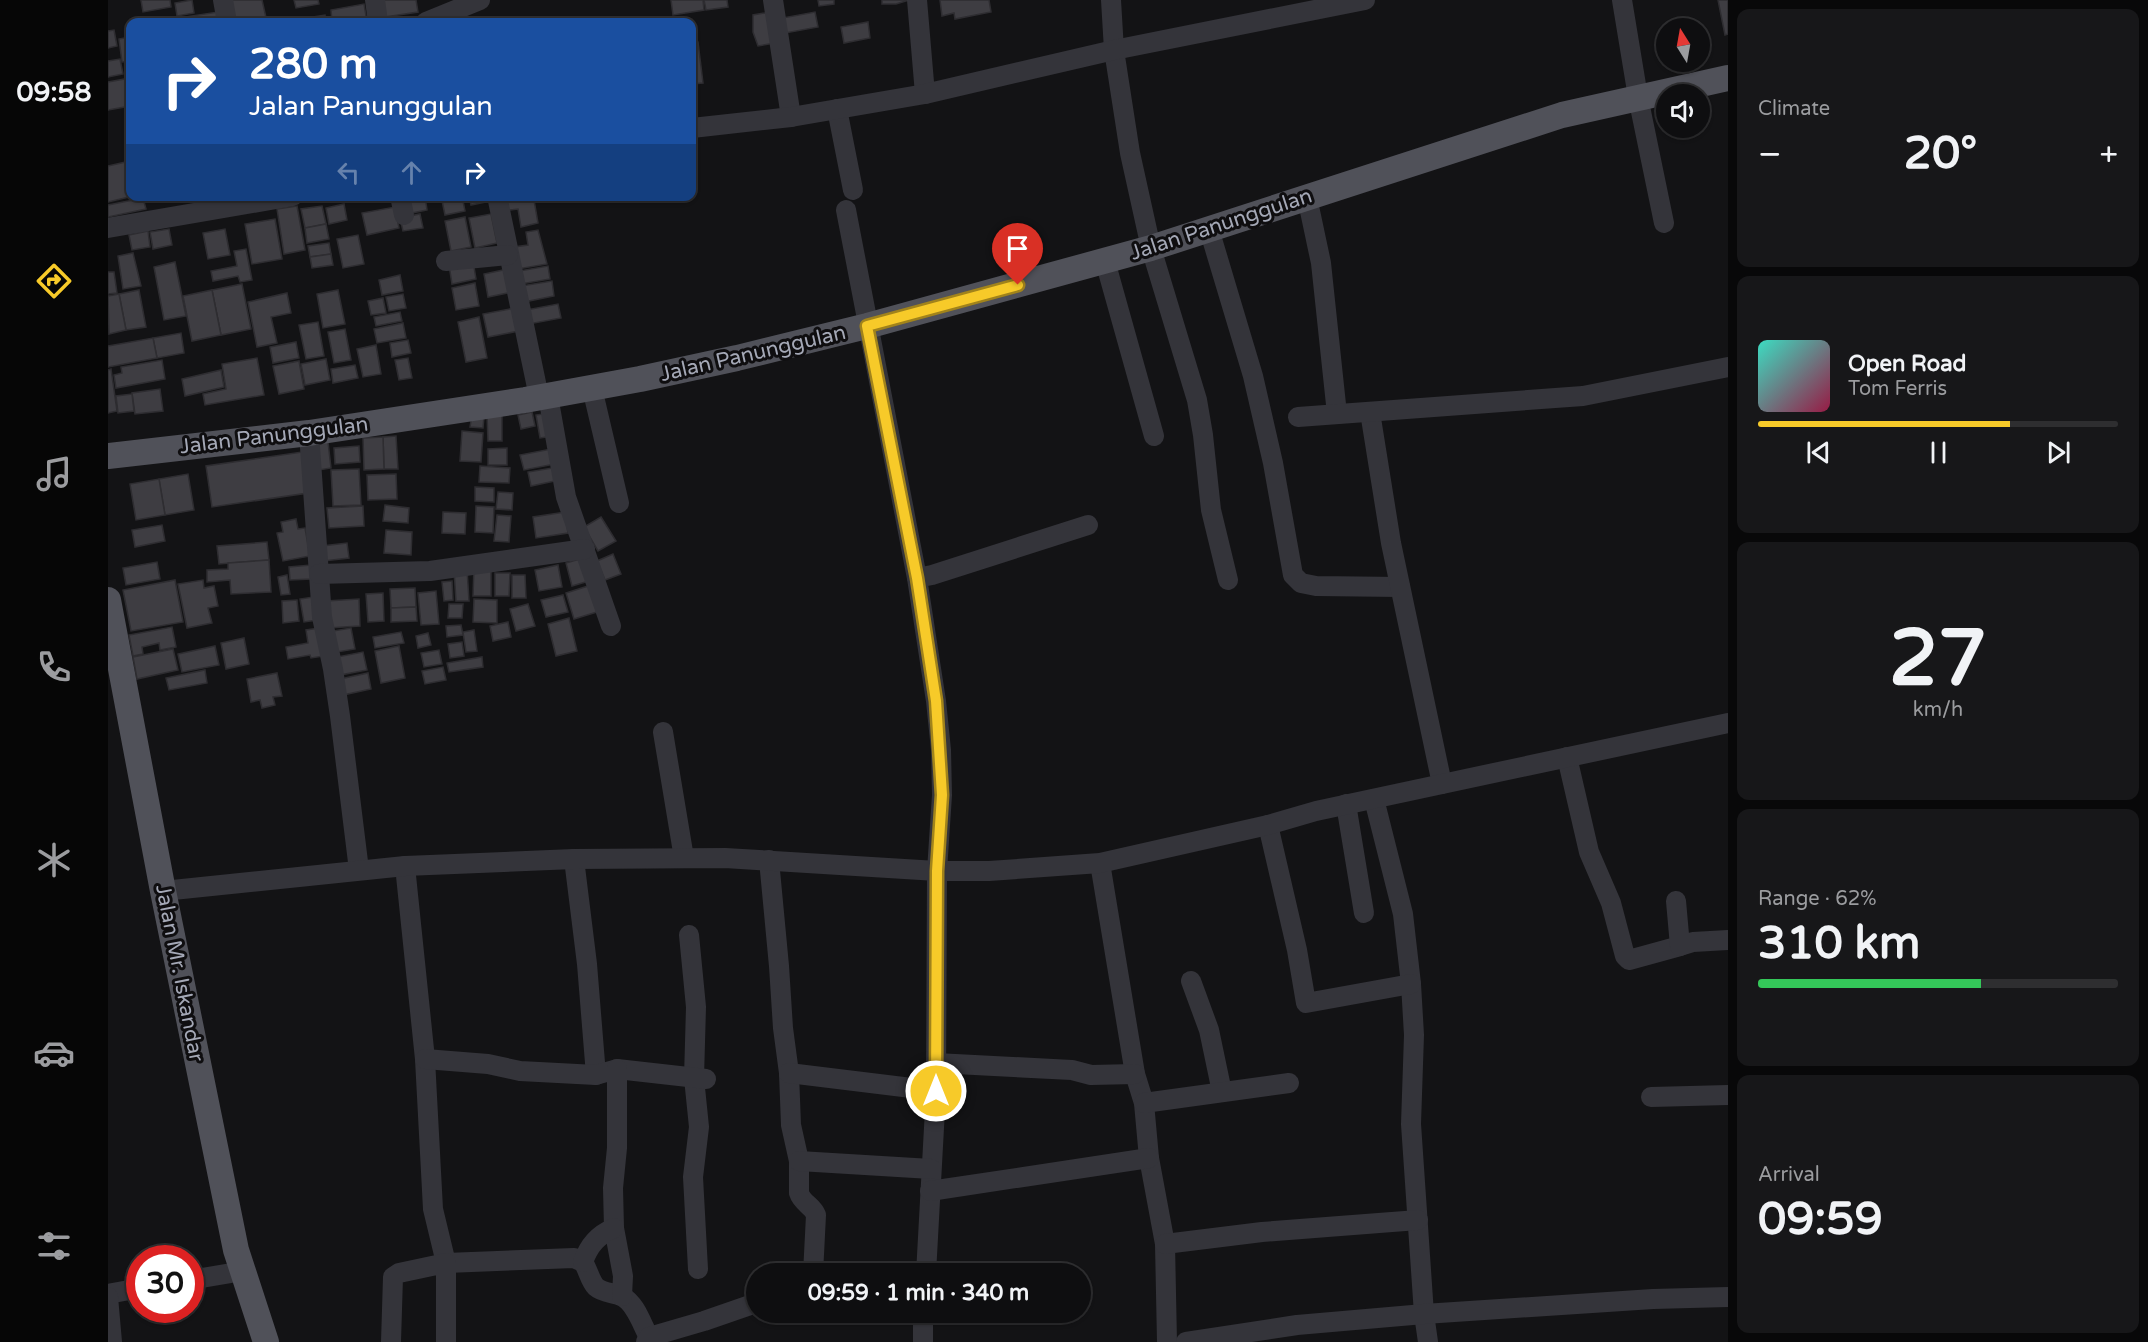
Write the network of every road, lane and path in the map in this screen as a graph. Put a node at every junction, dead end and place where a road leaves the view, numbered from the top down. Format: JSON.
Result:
{"nodes":[{"id":1,"x":223,"y":0,"type":"edge"},
{"id":2,"x":375,"y":0,"type":"edge"},
{"id":3,"x":480,"y":0,"type":"edge"},
{"id":4,"x":773,"y":0,"type":"edge"},
{"id":5,"x":917,"y":0,"type":"edge"},
{"id":6,"x":1111,"y":0,"type":"edge"},
{"id":7,"x":1365,"y":0,"type":"edge"},
{"id":8,"x":1622,"y":0,"type":"edge"},
{"id":9,"x":1293,"y":7,"type":"edge"},
{"id":10,"x":226,"y":18,"type":"edge"},
{"id":11,"x":377,"y":18,"type":"edge"},
{"id":12,"x":436,"y":18,"type":"edge"},
{"id":13,"x":1114,"y":50,"type":"junction"},
{"id":14,"x":1728,"y":78,"type":"edge"},
{"id":15,"x":925,"y":94,"type":"junction"},
{"id":16,"x":1638,"y":97,"type":"junction"},
{"id":17,"x":837,"y":109,"type":"junction"},
{"id":18,"x":791,"y":117,"type":"junction"},
{"id":19,"x":696,"y":128,"type":"edge"},
{"id":20,"x":853,"y":190,"type":"dead end"},
{"id":21,"x":1307,"y":197,"type":"junction"},
{"id":22,"x":498,"y":201,"type":"edge"},
{"id":23,"x":228,"y":202,"type":"edge"},
{"id":24,"x":846,"y":210,"type":"dead end"},
{"id":25,"x":1665,"y":223,"type":"dead end"},
{"id":26,"x":108,"y":228,"type":"edge"},
{"id":27,"x":1209,"y":229,"type":"junction"},
{"id":28,"x":1151,"y":248,"type":"junction"},
{"id":29,"x":508,"y":255,"type":"junction"},
{"id":30,"x":446,"y":261,"type":"dead end"},
{"id":31,"x":1105,"y":261,"type":"junction"},
{"id":32,"x":867,"y":326,"type":"junction"},
{"id":33,"x":1728,"y":367,"type":"edge"},
{"id":34,"x":592,"y":387,"type":"junction"},
{"id":35,"x":543,"y":397,"type":"junction"},
{"id":36,"x":1370,"y":412,"type":"junction"},
{"id":37,"x":1337,"y":414,"type":"junction"},
{"id":38,"x":1298,"y":417,"type":"dead end"},
{"id":39,"x":309,"y":433,"type":"junction"},
{"id":40,"x":1154,"y":436,"type":"dead end"},
{"id":41,"x":108,"y":456,"type":"edge"},
{"id":42,"x":619,"y":503,"type":"dead end"},
{"id":43,"x":1088,"y":525,"type":"dead end"},
{"id":44,"x":585,"y":549,"type":"junction"},
{"id":45,"x":319,"y":574,"type":"junction"},
{"id":46,"x":917,"y":578,"type":"junction"},
{"id":47,"x":1228,"y":580,"type":"dead end"},
{"id":48,"x":1400,"y":587,"type":"junction"},
{"id":49,"x":108,"y":600,"type":"edge"},
{"id":50,"x":611,"y":626,"type":"dead end"},
{"id":51,"x":1728,"y":723,"type":"edge"},
{"id":52,"x":663,"y":732,"type":"dead end"},
{"id":53,"x":1567,"y":757,"type":"junction"},
{"id":54,"x":1442,"y":784,"type":"junction"},
{"id":55,"x":1374,"y":799,"type":"junction"},
{"id":56,"x":1346,"y":804,"type":"junction"},
{"id":57,"x":1268,"y":825,"type":"junction"},
{"id":58,"x":684,"y":858,"type":"junction"},
{"id":59,"x":574,"y":859,"type":"junction"},
{"id":60,"x":769,"y":861,"type":"junction"},
{"id":61,"x":1100,"y":863,"type":"junction"},
{"id":62,"x":405,"y":866,"type":"junction"},
{"id":63,"x":359,"y":870,"type":"junction"},
{"id":64,"x":937,"y":871,"type":"junction"},
{"id":65,"x":163,"y":891,"type":"junction"},
{"id":66,"x":1676,"y":901,"type":"dead end"},
{"id":67,"x":1364,"y":913,"type":"dead end"},
{"id":68,"x":689,"y":935,"type":"dead end"},
{"id":69,"x":1728,"y":940,"type":"edge"},
{"id":70,"x":1680,"y":946,"type":"junction"},
{"id":71,"x":1191,"y":981,"type":"dead end"},
{"id":72,"x":1411,"y":984,"type":"junction"},
{"id":73,"x":425,"y":1059,"type":"junction"},
{"id":74,"x":936,"y":1063,"type":"junction"},
{"id":75,"x":617,"y":1069,"type":"junction"},
{"id":76,"x":789,"y":1073,"type":"junction"},
{"id":77,"x":1135,"y":1074,"type":"junction"},
{"id":78,"x":596,"y":1075,"type":"junction"},
{"id":79,"x":700,"y":1078,"type":"junction"},
{"id":80,"x":1289,"y":1083,"type":"dead end"},
{"id":81,"x":936,"y":1091,"type":"junction"},
{"id":82,"x":1222,"y":1092,"type":"junction"},
{"id":83,"x":1728,"y":1095,"type":"edge"},
{"id":84,"x":1651,"y":1097,"type":"dead end"},
{"id":85,"x":1144,"y":1103,"type":"junction"},
{"id":86,"x":1149,"y":1158,"type":"junction"},
{"id":87,"x":798,"y":1161,"type":"junction"},
{"id":88,"x":931,"y":1169,"type":"junction"},
{"id":89,"x":930,"y":1191,"type":"junction"},
{"id":90,"x":1418,"y":1220,"type":"junction"},
{"id":91,"x":614,"y":1228,"type":"junction"},
{"id":92,"x":1165,"y":1244,"type":"junction"},
{"id":93,"x":583,"y":1262,"type":"junction"},
{"id":94,"x":446,"y":1263,"type":"junction"},
{"id":95,"x":814,"y":1263,"type":"edge"},
{"id":96,"x":927,"y":1263,"type":"edge"},
{"id":97,"x":698,"y":1269,"type":"dead end"},
{"id":98,"x":243,"y":1271,"type":"junction"},
{"id":99,"x":204,"y":1278,"type":"edge"},
{"id":100,"x":126,"y":1291,"type":"edge"},
{"id":101,"x":108,"y":1295,"type":"edge"},
{"id":102,"x":622,"y":1296,"type":"junction"},
{"id":103,"x":1728,"y":1297,"type":"edge"},
{"id":104,"x":746,"y":1306,"type":"edge"},
{"id":105,"x":1424,"y":1314,"type":"junction"},
{"id":106,"x":923,"y":1323,"type":"edge"},
{"id":107,"x":647,"y":1340,"type":"edge"},
{"id":108,"x":112,"y":1342,"type":"edge"},
{"id":109,"x":266,"y":1342,"type":"edge"},
{"id":110,"x":391,"y":1342,"type":"edge"},
{"id":111,"x":446,"y":1342,"type":"edge"},
{"id":112,"x":922,"y":1342,"type":"edge"},
{"id":113,"x":1167,"y":1342,"type":"edge"},
{"id":114,"x":1185,"y":1342,"type":"edge"},
{"id":115,"x":1428,"y":1342,"type":"edge"}],
"edges":[{"from":1,"to":10,"type":"street"},
{"from":2,"to":11,"type":"street"},
{"from":3,"to":12,"type":"street"},
{"from":4,"to":18,"type":"street"},
{"from":5,"to":15,"type":"street"},
{"from":6,"to":13,"type":"street"},
{"from":7,"to":9,"type":"street"},
{"from":8,"to":16,"type":"street"},
{"from":9,"to":13,"type":"street"},
{"from":13,"to":15,"type":"street"},
{"from":13,"to":28,"type":"street"},
{"from":14,"to":16,"type":"main road","name":"Jalan Panunggulan"},
{"from":15,"to":17,"type":"street"},
{"from":16,"to":21,"type":"main road","name":"Jalan Panunggulan"},
{"from":16,"to":25,"type":"street"},
{"from":17,"to":18,"type":"street"},
{"from":17,"to":20,"type":"street"},
{"from":18,"to":19,"type":"street"},
{"from":21,"to":27,"type":"main road","name":"Jalan Panunggulan"},
{"from":21,"to":37,"type":"street"},
{"from":22,"to":29,"type":"street"},
{"from":23,"to":26,"type":"street"},
{"from":24,"to":32,"type":"street"},
{"from":27,"to":28,"type":"main road","name":"Jalan Panunggulan"},
{"from":27,"to":48,"type":"street"},
{"from":28,"to":31,"type":"main road","name":"Jalan Panunggulan"},
{"from":28,"to":47,"type":"street"},
{"from":29,"to":30,"type":"street"},
{"from":29,"to":35,"type":"street"},
{"from":31,"to":32,"type":"main road","name":"Jalan Panunggulan"},
{"from":31,"to":40,"type":"street"},
{"from":32,"to":34,"type":"main road","name":"Jalan Panunggulan"},
{"from":32,"to":46,"type":"street"},
{"from":33,"to":36,"type":"street"},
{"from":34,"to":35,"type":"main road","name":"Jalan Panunggulan"},
{"from":34,"to":42,"type":"street"},
{"from":35,"to":39,"type":"main road","name":"Jalan Panunggulan"},
{"from":35,"to":44,"type":"street"},
{"from":36,"to":37,"type":"street"},
{"from":36,"to":48,"type":"street"},
{"from":37,"to":38,"type":"street"},
{"from":39,"to":41,"type":"main road","name":"Jalan Panunggulan"},
{"from":39,"to":45,"type":"street"},
{"from":43,"to":46,"type":"street"},
{"from":44,"to":45,"type":"street"},
{"from":44,"to":50,"type":"street"},
{"from":45,"to":63,"type":"street"},
{"from":46,"to":64,"type":"street"},
{"from":48,"to":54,"type":"street"},
{"from":49,"to":65,"type":"main road","name":"Jalan Mr. Iskandar"},
{"from":51,"to":53,"type":"street"},
{"from":52,"to":58,"type":"street"},
{"from":53,"to":54,"type":"street"},
{"from":53,"to":70,"type":"street"},
{"from":54,"to":55,"type":"street"},
{"from":55,"to":56,"type":"street"},
{"from":55,"to":72,"type":"street"},
{"from":56,"to":57,"type":"street"},
{"from":56,"to":67,"type":"street"},
{"from":57,"to":61,"type":"street"},
{"from":57,"to":72,"type":"street"},
{"from":58,"to":59,"type":"street"},
{"from":58,"to":60,"type":"street"},
{"from":59,"to":62,"type":"street"},
{"from":59,"to":78,"type":"street"},
{"from":60,"to":64,"type":"street"},
{"from":60,"to":76,"type":"street"},
{"from":61,"to":64,"type":"street"},
{"from":61,"to":77,"type":"street"},
{"from":62,"to":63,"type":"street"},
{"from":62,"to":73,"type":"street"},
{"from":63,"to":65,"type":"street"},
{"from":64,"to":74,"type":"street"},
{"from":65,"to":98,"type":"main road","name":"Jalan Mr. Iskandar"},
{"from":66,"to":70,"type":"street"},
{"from":68,"to":79,"type":"street"},
{"from":69,"to":70,"type":"street"},
{"from":71,"to":82,"type":"street"},
{"from":72,"to":90,"type":"street"},
{"from":73,"to":78,"type":"street"},
{"from":73,"to":94,"type":"street"},
{"from":74,"to":77,"type":"street"},
{"from":74,"to":81,"type":"street"},
{"from":75,"to":78,"type":"street"},
{"from":75,"to":79,"type":"street"},
{"from":75,"to":91,"type":"street"},
{"from":76,"to":81,"type":"street"},
{"from":76,"to":87,"type":"street"},
{"from":77,"to":85,"type":"street"},
{"from":79,"to":97,"type":"street"},
{"from":80,"to":82,"type":"street"},
{"from":81,"to":88,"type":"street"},
{"from":82,"to":85,"type":"street"},
{"from":83,"to":84,"type":"street"},
{"from":85,"to":86,"type":"street"},
{"from":86,"to":89,"type":"street"},
{"from":86,"to":92,"type":"street"},
{"from":87,"to":88,"type":"street"},
{"from":87,"to":95,"type":"street"},
{"from":88,"to":89,"type":"street"},
{"from":89,"to":96,"type":"street"},
{"from":90,"to":92,"type":"street"},
{"from":90,"to":105,"type":"street"},
{"from":91,"to":93,"type":"street"},
{"from":91,"to":102,"type":"street"},
{"from":92,"to":113,"type":"street"},
{"from":93,"to":94,"type":"street"},
{"from":93,"to":102,"type":"street"},
{"from":94,"to":110,"type":"street"},
{"from":94,"to":111,"type":"street"},
{"from":98,"to":99,"type":"street"},
{"from":98,"to":109,"type":"main road","name":"Jalan Mr. Iskandar"},
{"from":100,"to":101,"type":"street"},
{"from":101,"to":108,"type":"street"},
{"from":102,"to":107,"type":"street"},
{"from":103,"to":105,"type":"street"},
{"from":104,"to":107,"type":"street"},
{"from":105,"to":114,"type":"street"},
{"from":105,"to":115,"type":"street"},
{"from":106,"to":112,"type":"street"}]}
